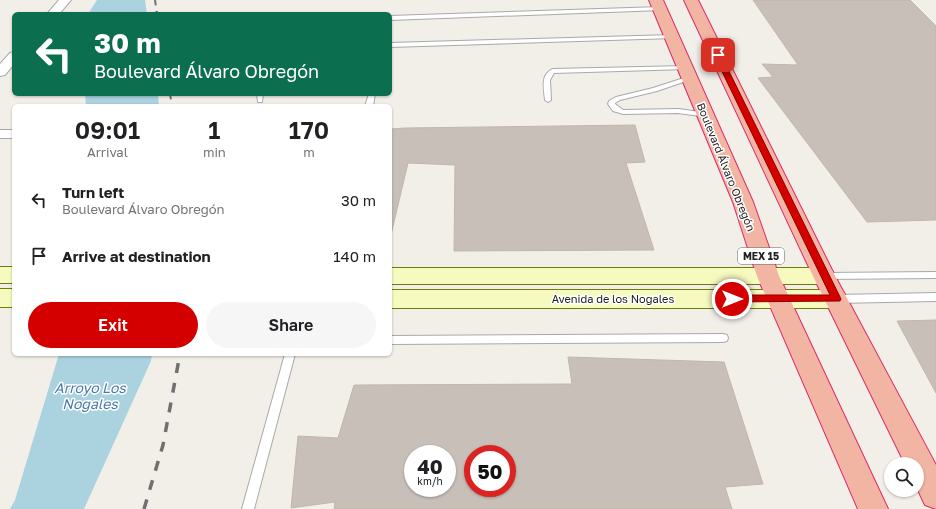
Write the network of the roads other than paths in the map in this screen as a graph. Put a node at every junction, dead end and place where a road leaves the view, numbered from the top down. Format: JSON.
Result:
{"nodes":[{"id":1,"x":66,"y":0,"type":"edge"},
{"id":2,"x":691,"y":0,"type":"edge"},
{"id":3,"x":658,"y":5,"type":"edge"},
{"id":4,"x":55,"y":12,"type":"edge"},
{"id":5,"x":392,"y":18,"type":"edge"},
{"id":6,"x":672,"y":37,"type":"junction"},
{"id":7,"x":392,"y":45,"type":"edge"},
{"id":8,"x":12,"y":58,"type":"edge"},
{"id":9,"x":0,"y":72,"type":"edge"},
{"id":10,"x":687,"y":73,"type":"junction"},
{"id":11,"x":548,"y":100,"type":"dead end"},
{"id":12,"x":705,"y":115,"type":"junction"},
{"id":13,"x":0,"y":134,"type":"edge"},
{"id":14,"x":12,"y":134,"type":"edge"},
{"id":15,"x":0,"y":275,"type":"edge"},
{"id":16,"x":12,"y":275,"type":"edge"},
{"id":17,"x":936,"y":275,"type":"edge"},
{"id":18,"x":392,"y":276,"type":"edge"},
{"id":19,"x":768,"y":276,"type":"junction"},
{"id":20,"x":824,"y":276,"type":"junction"},
{"id":21,"x":936,"y":297,"type":"edge"},
{"id":22,"x":0,"y":298,"type":"edge"},
{"id":23,"x":12,"y":298,"type":"edge"},
{"id":24,"x":392,"y":299,"type":"edge"},
{"id":25,"x":778,"y":299,"type":"junction"},
{"id":26,"x":836,"y":299,"type":"junction"},
{"id":27,"x":723,"y":338,"type":"dead end"},
{"id":28,"x":392,"y":340,"type":"edge"},
{"id":29,"x":289,"y":356,"type":"edge"},
{"id":30,"x":936,"y":495,"type":"edge"},
{"id":31,"x":248,"y":509,"type":"edge"},
{"id":32,"x":873,"y":509,"type":"edge"}],
"edges":[{"from":1,"to":4,"type":"street"},
{"from":2,"to":20,"type":"highway"},
{"from":3,"to":5,"type":"lane"},
{"from":3,"to":6,"type":"highway","name":"Boulevard Álvaro Obregón","number":"MEX 15"},
{"from":6,"to":7,"type":"lane"},
{"from":6,"to":10,"type":"highway","name":"Boulevard Álvaro Obregón","number":"MEX 15"},
{"from":8,"to":9,"type":"street"},
{"from":10,"to":11,"type":"lane"},
{"from":10,"to":12,"type":"highway","name":"Boulevard Álvaro Obregón","number":"MEX 15"},
{"from":10,"to":12,"type":"lane"},
{"from":12,"to":19,"type":"highway","name":"Boulevard Álvaro Obregón","number":"MEX 15"},
{"from":13,"to":14,"type":"street"},
{"from":15,"to":16,"type":"main road"},
{"from":17,"to":20,"type":"lane"},
{"from":18,"to":19,"type":"main road","name":"Avenida de los Nogales"},
{"from":19,"to":20,"type":"main road","name":"Avenida de los Nogales"},
{"from":19,"to":25,"type":"highway","name":"Boulevard Álvaro Obregón","number":"MEX 15"},
{"from":20,"to":26,"type":"highway"},
{"from":21,"to":26,"type":"lane"},
{"from":22,"to":23,"type":"main road"},
{"from":24,"to":25,"type":"main road","name":"Avenida de los Nogales"},
{"from":25,"to":26,"type":"main road","name":"Avenida de los Nogales"},
{"from":25,"to":32,"type":"highway","name":"Boulevard Álvaro Obregón","number":"MEX 15"},
{"from":26,"to":30,"type":"highway"},
{"from":27,"to":28,"type":"lane"},
{"from":29,"to":31,"type":"lane"}]}
